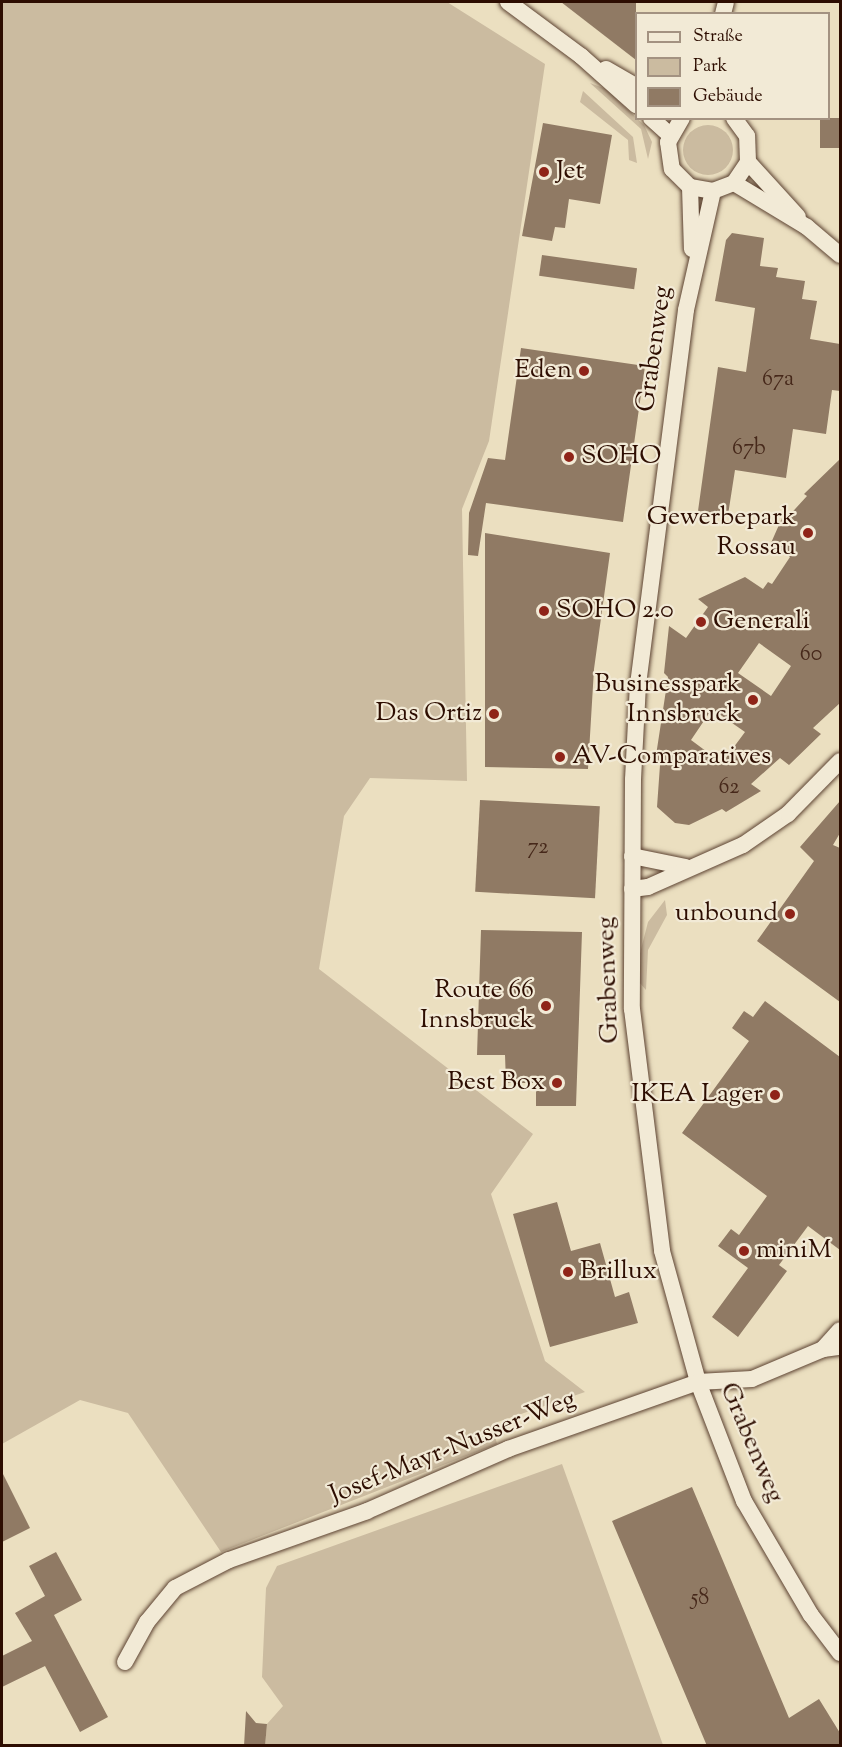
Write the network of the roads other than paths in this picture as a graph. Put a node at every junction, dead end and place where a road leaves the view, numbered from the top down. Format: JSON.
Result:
{"nodes":[{"id":1,"x":508,"y":2,"type":"edge"},
{"id":2,"x":581,"y":56,"type":"junction"},
{"id":3,"x":635,"y":85,"type":"edge"},
{"id":4,"x":635,"y":104,"type":"edge"},
{"id":5,"x":653,"y":120,"type":"edge"},
{"id":6,"x":681,"y":120,"type":"edge"},
{"id":7,"x":735,"y":120,"type":"edge"},
{"id":8,"x":670,"y":135,"type":"junction"},
{"id":9,"x":748,"y":162,"type":"junction"},
{"id":10,"x":734,"y":183,"type":"junction"},
{"id":11,"x":690,"y":187,"type":"junction"},
{"id":12,"x":713,"y":191,"type":"junction"},
{"id":13,"x":807,"y":227,"type":"junction"},
{"id":14,"x":840,"y":255,"type":"edge"},
{"id":15,"x":693,"y":266,"type":"junction"},
{"id":16,"x":840,"y":761,"type":"edge"},
{"id":17,"x":632,"y":856,"type":"junction"},
{"id":18,"x":686,"y":867,"type":"junction"},
{"id":19,"x":632,"y":889,"type":"junction"},
{"id":20,"x":840,"y":1330,"type":"edge"},
{"id":21,"x":840,"y":1347,"type":"edge"},
{"id":22,"x":823,"y":1349,"type":"junction"},
{"id":23,"x":698,"y":1382,"type":"junction"},
{"id":24,"x":840,"y":1653,"type":"edge"},
{"id":25,"x":125,"y":1662,"type":"dead end"}],
"edges":[{"from":1,"to":2,"type":"street"},
{"from":2,"to":3,"type":"street"},
{"from":2,"to":4,"type":"street"},
{"from":5,"to":8,"type":"street"},
{"from":6,"to":8,"type":"street"},
{"from":7,"to":9,"type":"street"},
{"from":8,"to":11,"type":"street"},
{"from":9,"to":10,"type":"street"},
{"from":9,"to":13,"type":"street"},
{"from":10,"to":12,"type":"street"},
{"from":10,"to":13,"type":"street"},
{"from":11,"to":12,"type":"street"},
{"from":11,"to":15,"type":"street","name":"Grabenweg"},
{"from":12,"to":15,"type":"street","name":"Grabenweg"},
{"from":13,"to":14,"type":"street"},
{"from":15,"to":17,"type":"street","name":"Grabenweg"},
{"from":16,"to":18,"type":"street"},
{"from":17,"to":18,"type":"street"},
{"from":17,"to":19,"type":"street","name":"Grabenweg"},
{"from":18,"to":19,"type":"street"},
{"from":19,"to":23,"type":"street","name":"Grabenweg"},
{"from":20,"to":22,"type":"street"},
{"from":21,"to":22,"type":"street","name":"Josef-Mayr-Nusser-Weg"},
{"from":22,"to":23,"type":"street","name":"Josef-Mayr-Nusser-Weg"},
{"from":23,"to":24,"type":"street","name":"Grabenweg"},
{"from":23,"to":25,"type":"street","name":"Josef-Mayr-Nusser-Weg"}]}
